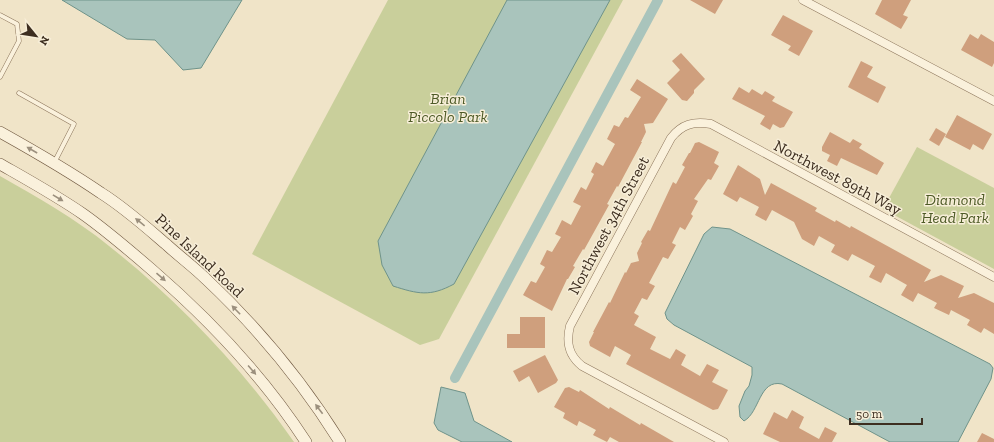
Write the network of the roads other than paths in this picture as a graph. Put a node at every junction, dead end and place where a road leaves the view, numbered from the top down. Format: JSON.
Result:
{"nodes":[{"id":1,"x":803,"y":0,"type":"edge"},
{"id":2,"x":0,"y":15,"type":"edge"},
{"id":3,"x":0,"y":77,"type":"edge"},
{"id":4,"x":19,"y":93,"type":"dead end"},
{"id":5,"x":994,"y":101,"type":"edge"},
{"id":6,"x":688,"y":124,"type":"joint"},
{"id":7,"x":0,"y":132,"type":"edge"},
{"id":8,"x":54,"y":163,"type":"junction"},
{"id":9,"x":0,"y":164,"type":"edge"},
{"id":10,"x":994,"y":277,"type":"edge"},
{"id":11,"x":306,"y":442,"type":"edge"},
{"id":12,"x":340,"y":442,"type":"edge"},
{"id":13,"x":724,"y":442,"type":"edge"}],
"edges":[{"from":1,"to":5,"type":"street"},
{"from":2,"to":3,"type":"lane"},
{"from":4,"to":8,"type":"lane"},
{"from":6,"to":10,"type":"street","name":"Northwest 89th Way"},
{"from":6,"to":13,"type":"street","name":"Northwest 34th Street"},
{"from":8,"to":7,"type":"main road","name":"Pine Island Road","one_way":true},
{"from":12,"to":8,"type":"main road","name":"Pine Island Road","one_way":true},
{"from":9,"to":11,"type":"main road","one_way":true}]}
